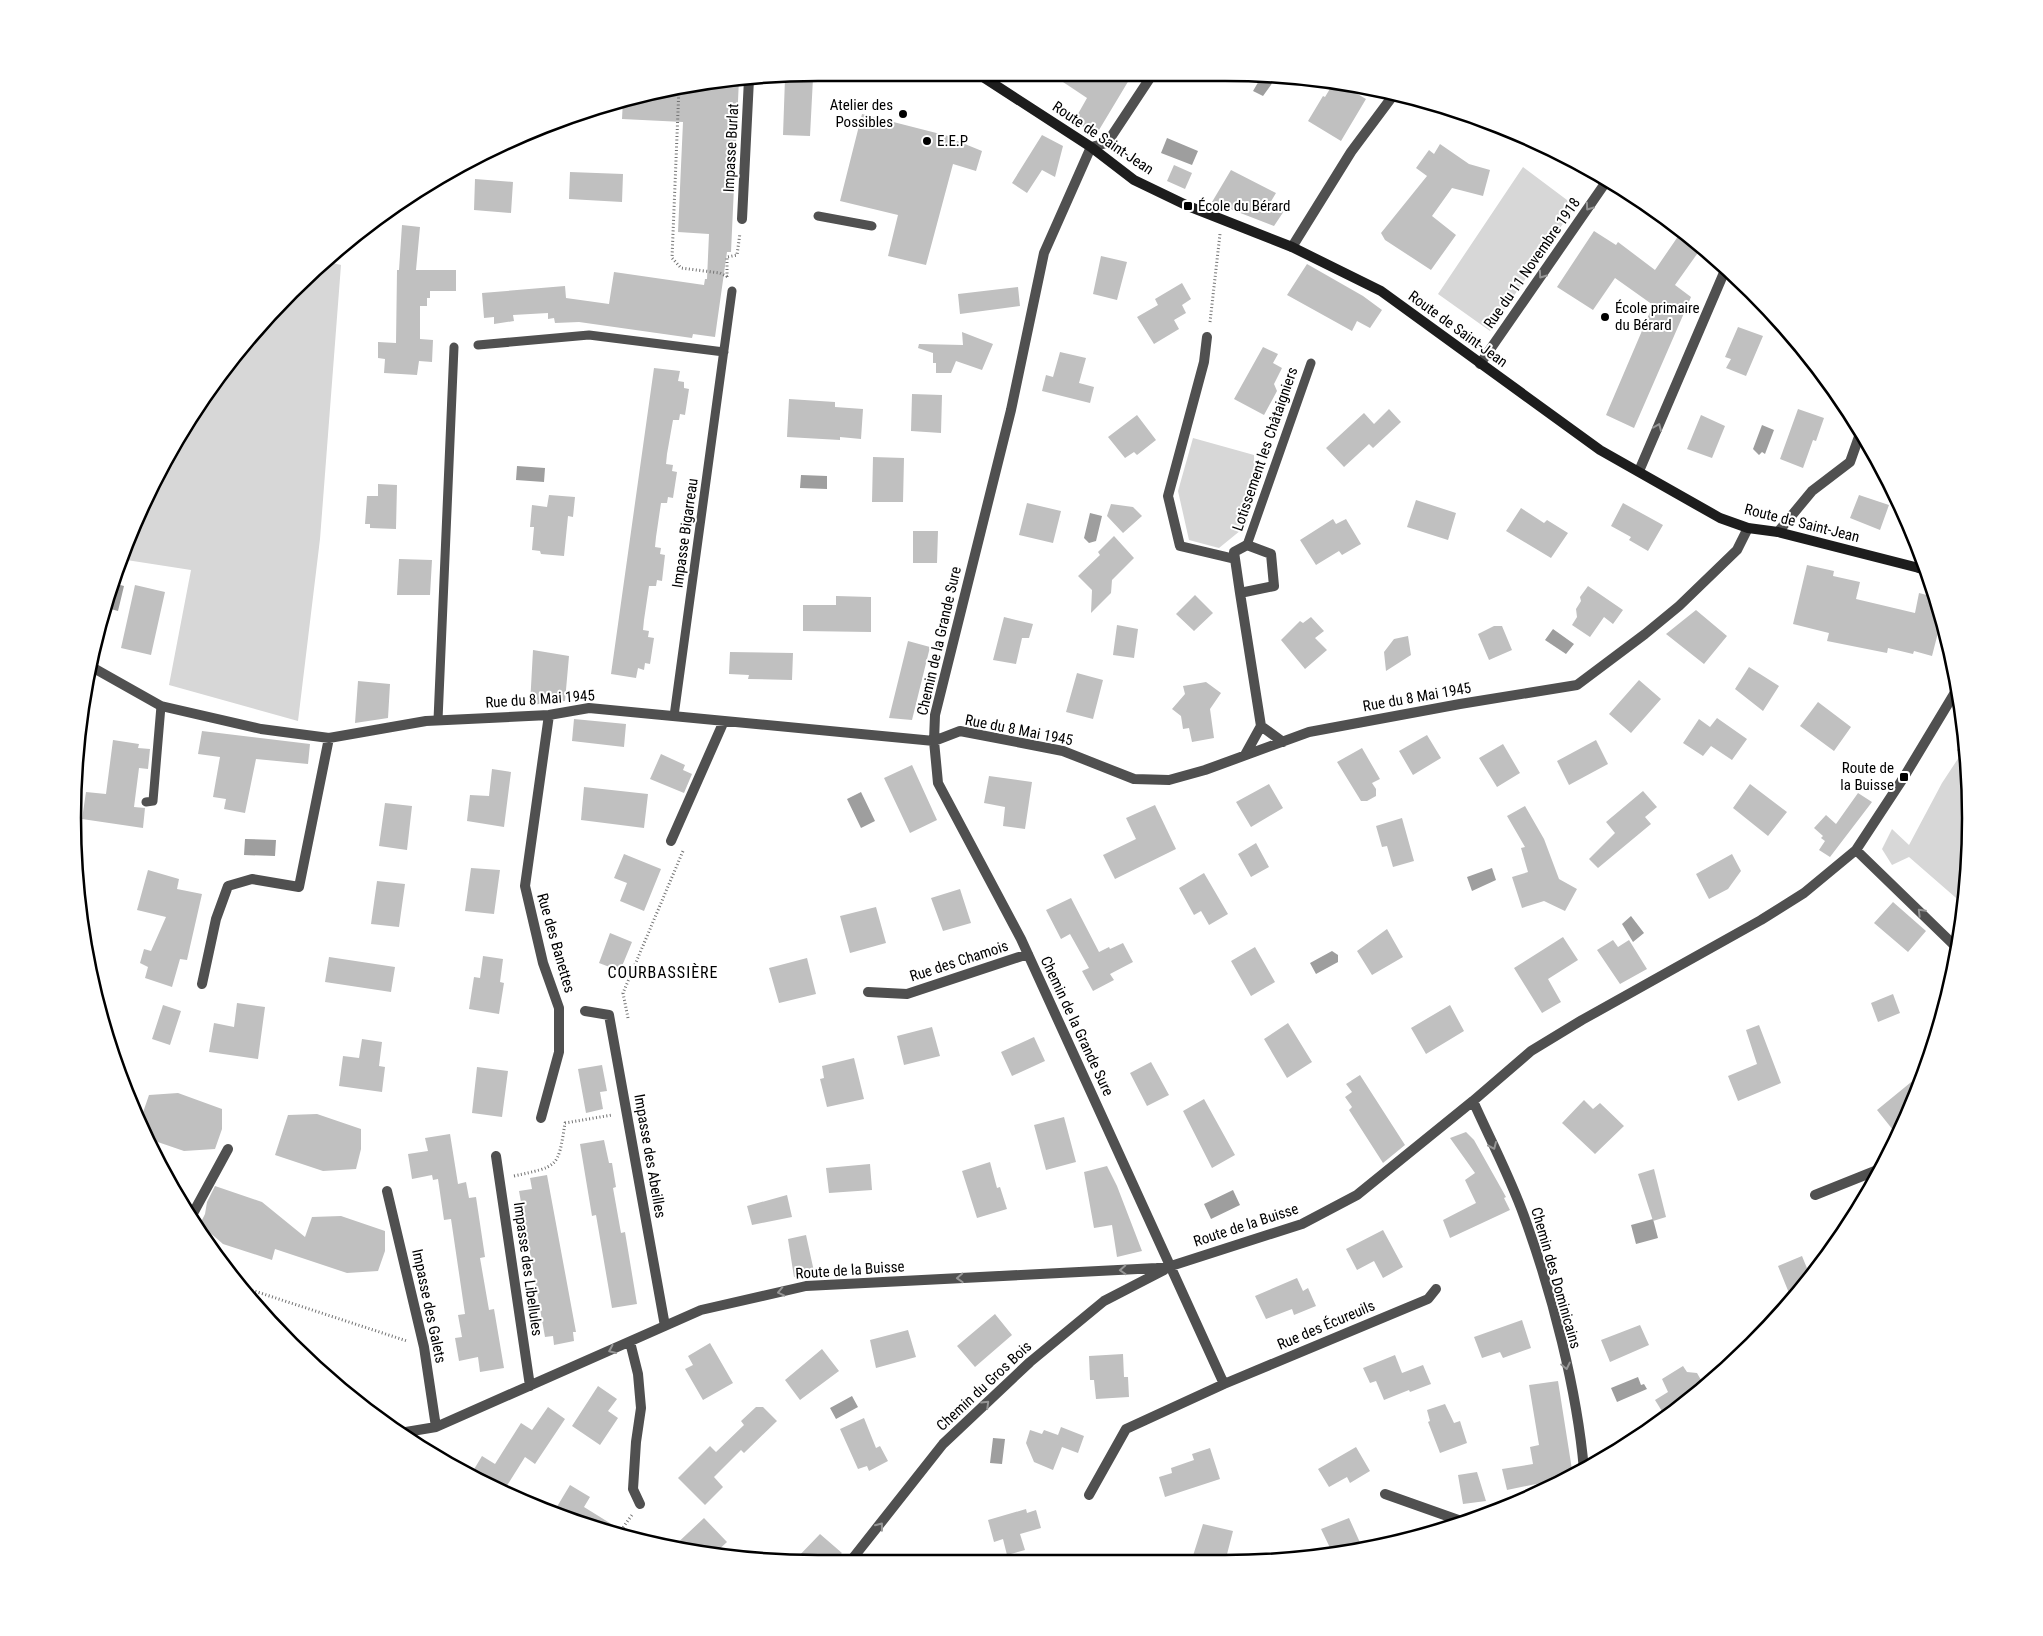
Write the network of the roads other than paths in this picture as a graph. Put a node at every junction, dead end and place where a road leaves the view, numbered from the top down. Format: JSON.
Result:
{"nodes":[{"id":1,"x":989,"y":81,"type":"edge"},
{"id":2,"x":1148,"y":81,"type":"edge"},
{"id":3,"x":749,"y":85,"type":"edge"},
{"id":4,"x":1390,"y":100,"type":"edge"},
{"id":5,"x":1091,"y":147,"type":"junction"},
{"id":6,"x":1603,"y":186,"type":"edge"},
{"id":7,"x":818,"y":216,"type":"dead end"},
{"id":8,"x":742,"y":219,"type":"road end"},
{"id":9,"x":872,"y":226,"type":"dead end"},
{"id":10,"x":1292,"y":246,"type":"junction"},
{"id":11,"x":1723,"y":275,"type":"edge"},
{"id":12,"x":732,"y":291,"type":"dead end"},
{"id":13,"x":1208,"y":338,"type":"road end"},
{"id":14,"x":478,"y":345,"type":"dead end"},
{"id":15,"x":454,"y":347,"type":"dead end"},
{"id":16,"x":724,"y":352,"type":"junction"},
{"id":17,"x":1311,"y":364,"type":"dead end"},
{"id":18,"x":1480,"y":364,"type":"junction"},
{"id":19,"x":1857,"y":441,"type":"edge"},
{"id":20,"x":1639,"y":471,"type":"junction"},
{"id":21,"x":1748,"y":528,"type":"junction"},
{"id":22,"x":1778,"y":532,"type":"junction"},
{"id":23,"x":1247,"y":545,"type":"junction"},
{"id":24,"x":1235,"y":559,"type":"junction"},
{"id":25,"x":1917,"y":565,"type":"edge"},
{"id":26,"x":1240,"y":593,"type":"junction"},
{"id":27,"x":96,"y":669,"type":"edge"},
{"id":28,"x":1952,"y":698,"type":"edge"},
{"id":29,"x":161,"y":706,"type":"junction"},
{"id":30,"x":549,"y":716,"type":"junction"},
{"id":31,"x":674,"y":716,"type":"junction"},
{"id":32,"x":438,"y":720,"type":"junction"},
{"id":33,"x":724,"y":721,"type":"junction"},
{"id":34,"x":1261,"y":726,"type":"junction"},
{"id":35,"x":329,"y":738,"type":"junction"},
{"id":36,"x":934,"y":741,"type":"junction"},
{"id":37,"x":1283,"y":742,"type":"junction"},
{"id":38,"x":1245,"y":756,"type":"junction"},
{"id":39,"x":146,"y":802,"type":"dead end"},
{"id":40,"x":671,"y":841,"type":"dead end"},
{"id":41,"x":1856,"y":850,"type":"junction"},
{"id":42,"x":1951,"y":941,"type":"edge"},
{"id":43,"x":1028,"y":954,"type":"junction"},
{"id":44,"x":202,"y":984,"type":"dead end"},
{"id":45,"x":868,"y":992,"type":"dead end"},
{"id":46,"x":585,"y":1011,"type":"dead end"},
{"id":47,"x":1473,"y":1101,"type":"junction"},
{"id":48,"x":541,"y":1118,"type":"dead end"},
{"id":49,"x":228,"y":1149,"type":"dead end"},
{"id":50,"x":496,"y":1156,"type":"dead end"},
{"id":51,"x":1870,"y":1173,"type":"edge"},
{"id":52,"x":387,"y":1191,"type":"dead end"},
{"id":53,"x":1815,"y":1195,"type":"dead end"},
{"id":54,"x":195,"y":1210,"type":"edge"},
{"id":55,"x":1171,"y":1266,"type":"junction"},
{"id":56,"x":1436,"y":1289,"type":"dead end"},
{"id":57,"x":665,"y":1326,"type":"junction"},
{"id":58,"x":630,"y":1342,"type":"junction"},
{"id":59,"x":1224,"y":1384,"type":"junction"},
{"id":60,"x":530,"y":1386,"type":"junction"},
{"id":61,"x":436,"y":1427,"type":"junction"},
{"id":62,"x":410,"y":1431,"type":"edge"},
{"id":63,"x":1583,"y":1462,"type":"edge"},
{"id":64,"x":1385,"y":1494,"type":"dead end"},
{"id":65,"x":1089,"y":1496,"type":"dead end"},
{"id":66,"x":640,"y":1504,"type":"road end"},
{"id":67,"x":1454,"y":1518,"type":"edge"},
{"id":68,"x":854,"y":1555,"type":"edge"}],
"edges":[{"from":1,"to":5,"type":"main road","name":"Route de Saint-Jean"},
{"from":2,"to":5,"type":"street"},
{"from":3,"to":8,"type":"street","name":"Impasse Burlat"},
{"from":4,"to":10,"type":"street"},
{"from":5,"to":10,"type":"main road","name":"Route de Saint-Jean"},
{"from":5,"to":36,"type":"street","name":"Chemin de la Grande Sure"},
{"from":6,"to":18,"type":"street","name":"Rue du 11 Novembre 1918","one_way":true},
{"from":7,"to":9,"type":"lane"},
{"from":10,"to":18,"type":"main road","name":"Route de Saint-Jean"},
{"from":20,"to":11,"type":"street","one_way":true},
{"from":12,"to":16,"type":"lane","name":"Impasse Bigarreau"},
{"from":13,"to":24,"type":"street"},
{"from":14,"to":16,"type":"lane"},
{"from":15,"to":32,"type":"lane"},
{"from":16,"to":31,"type":"lane","name":"Impasse Bigarreau"},
{"from":17,"to":23,"type":"lane","name":"Lotissement les Châtaigniers"},
{"from":18,"to":20,"type":"main road","name":"Route de Saint-Jean"},
{"from":19,"to":22,"type":"street"},
{"from":20,"to":21,"type":"main road","name":"Route de Saint-Jean"},
{"from":21,"to":22,"type":"main road","name":"Route de Saint-Jean"},
{"from":21,"to":37,"type":"street","name":"Rue du 8 Mai 1945"},
{"from":22,"to":25,"type":"main road","name":"Route de Saint-Jean"},
{"from":23,"to":24,"type":"street","name":"Lotissement les Châtaigniers"},
{"from":23,"to":26,"type":"street","name":"Lotissement les Châtaigniers"},
{"from":24,"to":26,"type":"street"},
{"from":26,"to":34,"type":"street"},
{"from":27,"to":29,"type":"street","name":"Rue du 8 Mai 1945"},
{"from":28,"to":41,"type":"street","name":"Route de la Buisse"},
{"from":29,"to":35,"type":"street","name":"Rue du 8 Mai 1945"},
{"from":29,"to":39,"type":"lane"},
{"from":30,"to":31,"type":"street","name":"Rue du 8 Mai 1945"},
{"from":30,"to":32,"type":"street","name":"Rue du 8 Mai 1945"},
{"from":30,"to":48,"type":"street","name":"Rue des Banettes"},
{"from":31,"to":33,"type":"street","name":"Rue du 8 Mai 1945"},
{"from":32,"to":35,"type":"street","name":"Rue du 8 Mai 1945"},
{"from":33,"to":36,"type":"street","name":"Rue du 8 Mai 1945"},
{"from":33,"to":40,"type":"street"},
{"from":34,"to":37,"type":"street"},
{"from":34,"to":38,"type":"street"},
{"from":35,"to":44,"type":"street"},
{"from":36,"to":38,"type":"street","name":"Rue du 8 Mai 1945"},
{"from":36,"to":43,"type":"street","name":"Chemin de la Grande Sure"},
{"from":37,"to":38,"type":"street","name":"Rue du 8 Mai 1945"},
{"from":42,"to":41,"type":"street","one_way":true},
{"from":41,"to":47,"type":"street","name":"Route de la Buisse"},
{"from":43,"to":45,"type":"street","name":"Rue des Chamois"},
{"from":43,"to":55,"type":"street","name":"Chemin de la Grande Sure"},
{"from":46,"to":57,"type":"street","name":"Impasse des Abeilles"},
{"from":47,"to":55,"type":"street","name":"Route de la Buisse"},
{"from":47,"to":63,"type":"street","name":"Chemin des Dominicains","one_way":true},
{"from":49,"to":54,"type":"street"},
{"from":50,"to":60,"type":"street","name":"Impasse des Libellules"},
{"from":51,"to":53,"type":"street"},
{"from":52,"to":61,"type":"street","name":"Impasse des Galets"},
{"from":55,"to":57,"type":"street","name":"Route de la Buisse","one_way":true},
{"from":55,"to":59,"type":"street"},
{"from":68,"to":55,"type":"street","name":"Chemin du Gros Bois","one_way":true},
{"from":56,"to":59,"type":"street","name":"Rue des Écureuils"},
{"from":57,"to":58,"type":"street","name":"Route de la Buisse"},
{"from":58,"to":60,"type":"street","name":"Route de la Buisse","one_way":true},
{"from":58,"to":66,"type":"street"},
{"from":59,"to":65,"type":"street","name":"Rue des Écureuils"},
{"from":60,"to":61,"type":"street","name":"Route de la Buisse"},
{"from":61,"to":62,"type":"street","name":"Route de la Buisse"},
{"from":64,"to":67,"type":"street"}]}
